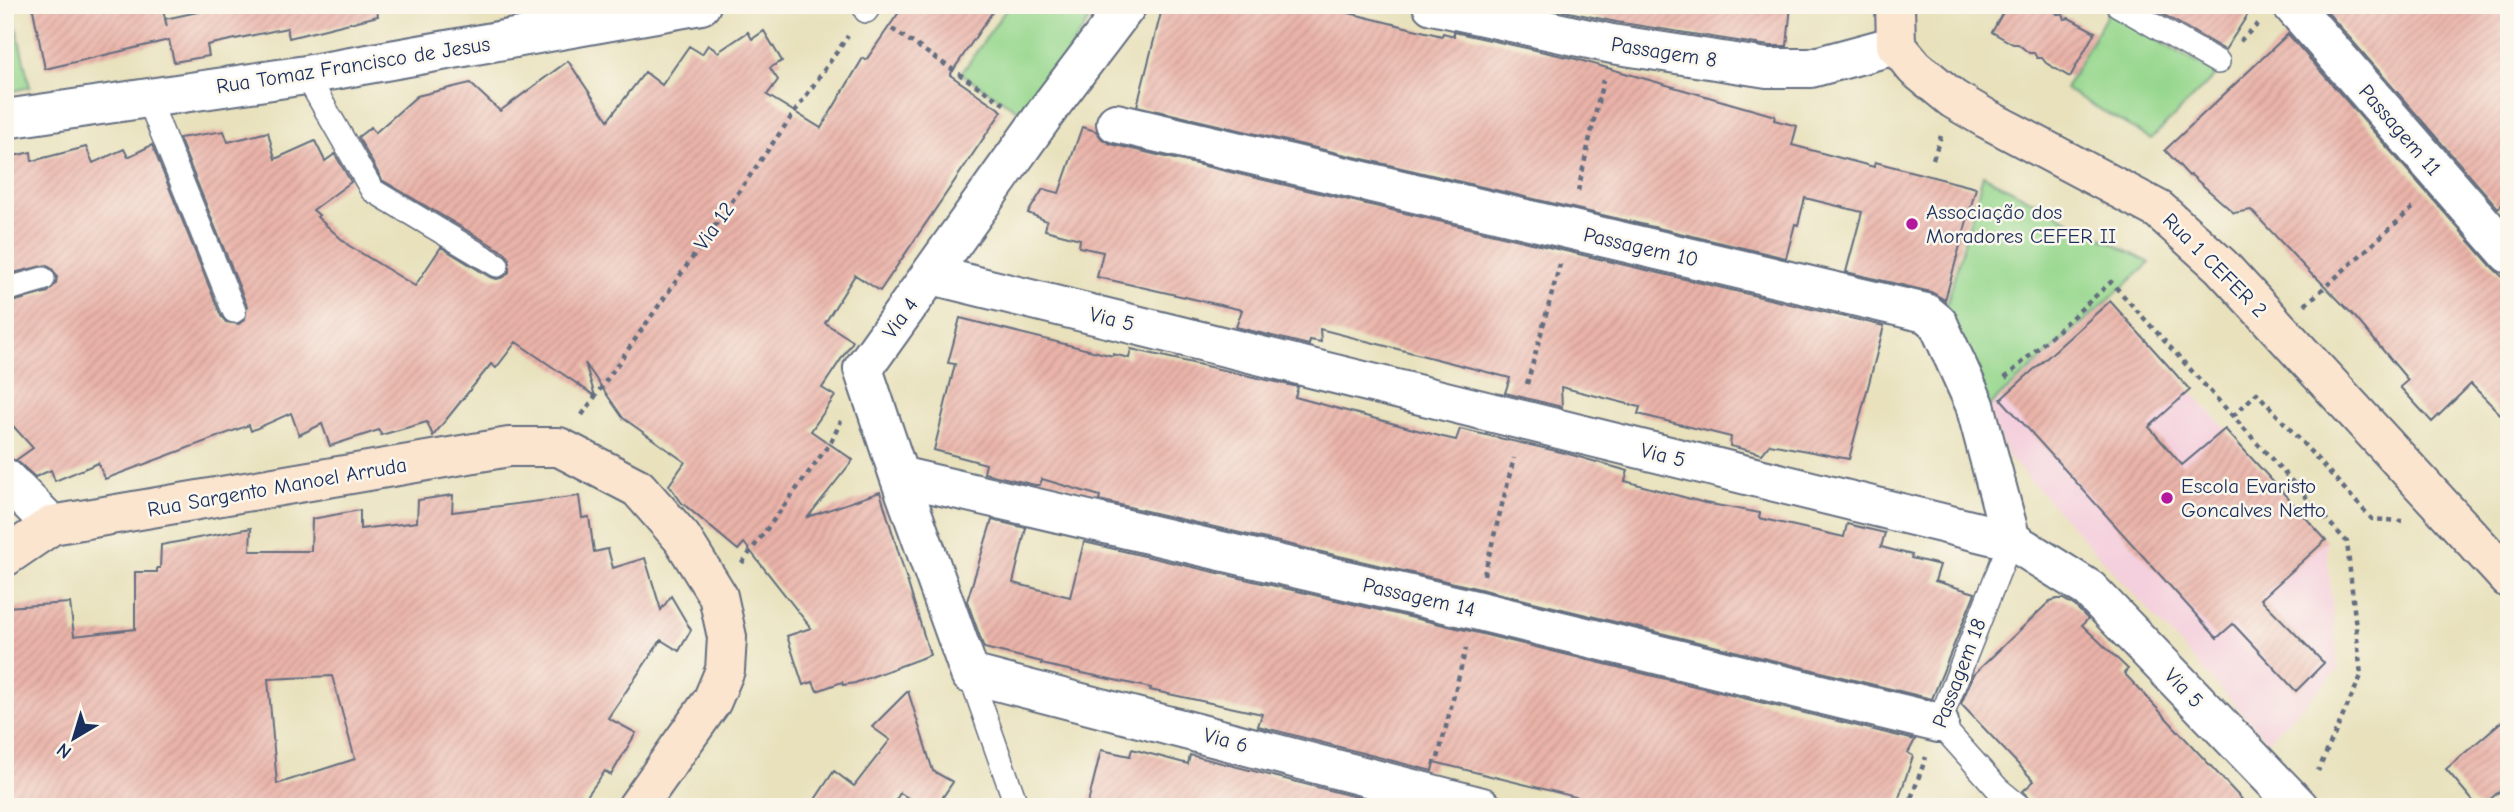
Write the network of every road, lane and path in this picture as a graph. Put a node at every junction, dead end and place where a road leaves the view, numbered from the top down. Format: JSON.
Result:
{"nodes":[{"id":1,"x":701,"y":5,"type":"edge"},
{"id":2,"x":1127,"y":5,"type":"edge"},
{"id":3,"x":1432,"y":5,"type":"edge"},
{"id":4,"x":1895,"y":5,"type":"edge"},
{"id":5,"x":2118,"y":5,"type":"edge"},
{"id":6,"x":868,"y":8,"type":"edge"},
{"id":7,"x":2280,"y":10,"type":"edge"},
{"id":8,"x":1896,"y":45,"type":"junction"},
{"id":9,"x":2218,"y":61,"type":"joint"},
{"id":10,"x":306,"y":75,"type":"junction"},
{"id":11,"x":148,"y":98,"type":"junction"},
{"id":12,"x":5,"y":119,"type":"edge"},
{"id":13,"x":1116,"y":123,"type":"dead end"},
{"id":14,"x":1037,"y":126,"type":"junction"},
{"id":15,"x":2443,"y":180,"type":"junction"},
{"id":16,"x":2509,"y":254,"type":"edge"},
{"id":17,"x":497,"y":265,"type":"dead end"},
{"id":18,"x":932,"y":275,"type":"junction"},
{"id":19,"x":43,"y":279,"type":"dead end"},
{"id":20,"x":5,"y":290,"type":"edge"},
{"id":21,"x":234,"y":311,"type":"dead end"},
{"id":22,"x":2279,"y":329,"type":"junction"},
{"id":23,"x":863,"y":369,"type":"junction"},
{"id":24,"x":1975,"y":405,"type":"junction"},
{"id":25,"x":2233,"y":416,"type":"junction"},
{"id":26,"x":559,"y":447,"type":"junction"},
{"id":27,"x":899,"y":476,"type":"junction"},
{"id":28,"x":5,"y":478,"type":"edge"},
{"id":29,"x":2435,"y":498,"type":"junction"},
{"id":30,"x":52,"y":525,"type":"junction"},
{"id":31,"x":2011,"y":540,"type":"junction"},
{"id":32,"x":5,"y":557,"type":"edge"},
{"id":33,"x":2509,"y":579,"type":"edge"},
{"id":34,"x":718,"y":596,"type":"junction"},
{"id":35,"x":970,"y":674,"type":"junction"},
{"id":36,"x":1939,"y":723,"type":"junction"},
{"id":37,"x":2306,"y":795,"type":"edge"},
{"id":38,"x":638,"y":807,"type":"edge"},
{"id":39,"x":1017,"y":807,"type":"edge"},
{"id":40,"x":1482,"y":807,"type":"edge"},
{"id":41,"x":1908,"y":807,"type":"edge"},
{"id":42,"x":2020,"y":807,"type":"edge"}],
"edges":[{"from":1,"to":10,"type":"street","name":"Rua Tomaz Francisco de Jesus"},
{"from":2,"to":14,"type":"street","name":"Via 4"},
{"from":3,"to":8,"type":"street","name":"Passagem 8"},
{"from":4,"to":8,"type":"street"},
{"from":5,"to":9,"type":"lane"},
{"from":6,"to":14,"type":"path"},
{"from":6,"to":26,"type":"path","name":"Via 12"},
{"from":7,"to":9,"type":"path"},
{"from":7,"to":15,"type":"street","name":"Passagem 11"},
{"from":8,"to":22,"type":"street","name":"Rua 1 CEFER 2"},
{"from":10,"to":11,"type":"street","name":"Rua Tomaz Francisco de Jesus"},
{"from":10,"to":17,"type":"lane"},
{"from":11,"to":12,"type":"street","name":"Rua Tomaz Francisco de Jesus"},
{"from":11,"to":21,"type":"lane"},
{"from":13,"to":24,"type":"street","name":"Passagem 10"},
{"from":14,"to":18,"type":"street","name":"Via 4"},
{"from":15,"to":16,"type":"street","name":"Passagem 11"},
{"from":15,"to":22,"type":"path"},
{"from":18,"to":23,"type":"street","name":"Via 4"},
{"from":18,"to":31,"type":"street","name":"Via 5"},
{"from":19,"to":20,"type":"lane"},
{"from":22,"to":29,"type":"street","name":"Rua 1 CEFER 2"},
{"from":23,"to":27,"type":"street"},
{"from":23,"to":34,"type":"path"},
{"from":24,"to":25,"type":"path"},
{"from":24,"to":31,"type":"street","name":"Passagem 10"},
{"from":25,"to":29,"type":"path"},
{"from":25,"to":37,"type":"path"},
{"from":26,"to":30,"type":"street","name":"Rua Sargento Manoel Arruda"},
{"from":26,"to":34,"type":"street"},
{"from":27,"to":35,"type":"street"},
{"from":27,"to":36,"type":"street","name":"Passagem 14"},
{"from":28,"to":30,"type":"street"},
{"from":29,"to":33,"type":"street","name":"Rua 1 CEFER 2"},
{"from":30,"to":32,"type":"street","name":"Rua Sargento Manoel Arruda"},
{"from":31,"to":36,"type":"lane","name":"Passagem 18"},
{"from":31,"to":37,"type":"street","name":"Via 5"},
{"from":34,"to":38,"type":"street"},
{"from":35,"to":39,"type":"lane"},
{"from":35,"to":40,"type":"street","name":"Via 6"},
{"from":36,"to":41,"type":"path","name":"Passagem 18"},
{"from":36,"to":42,"type":"lane"}]}
